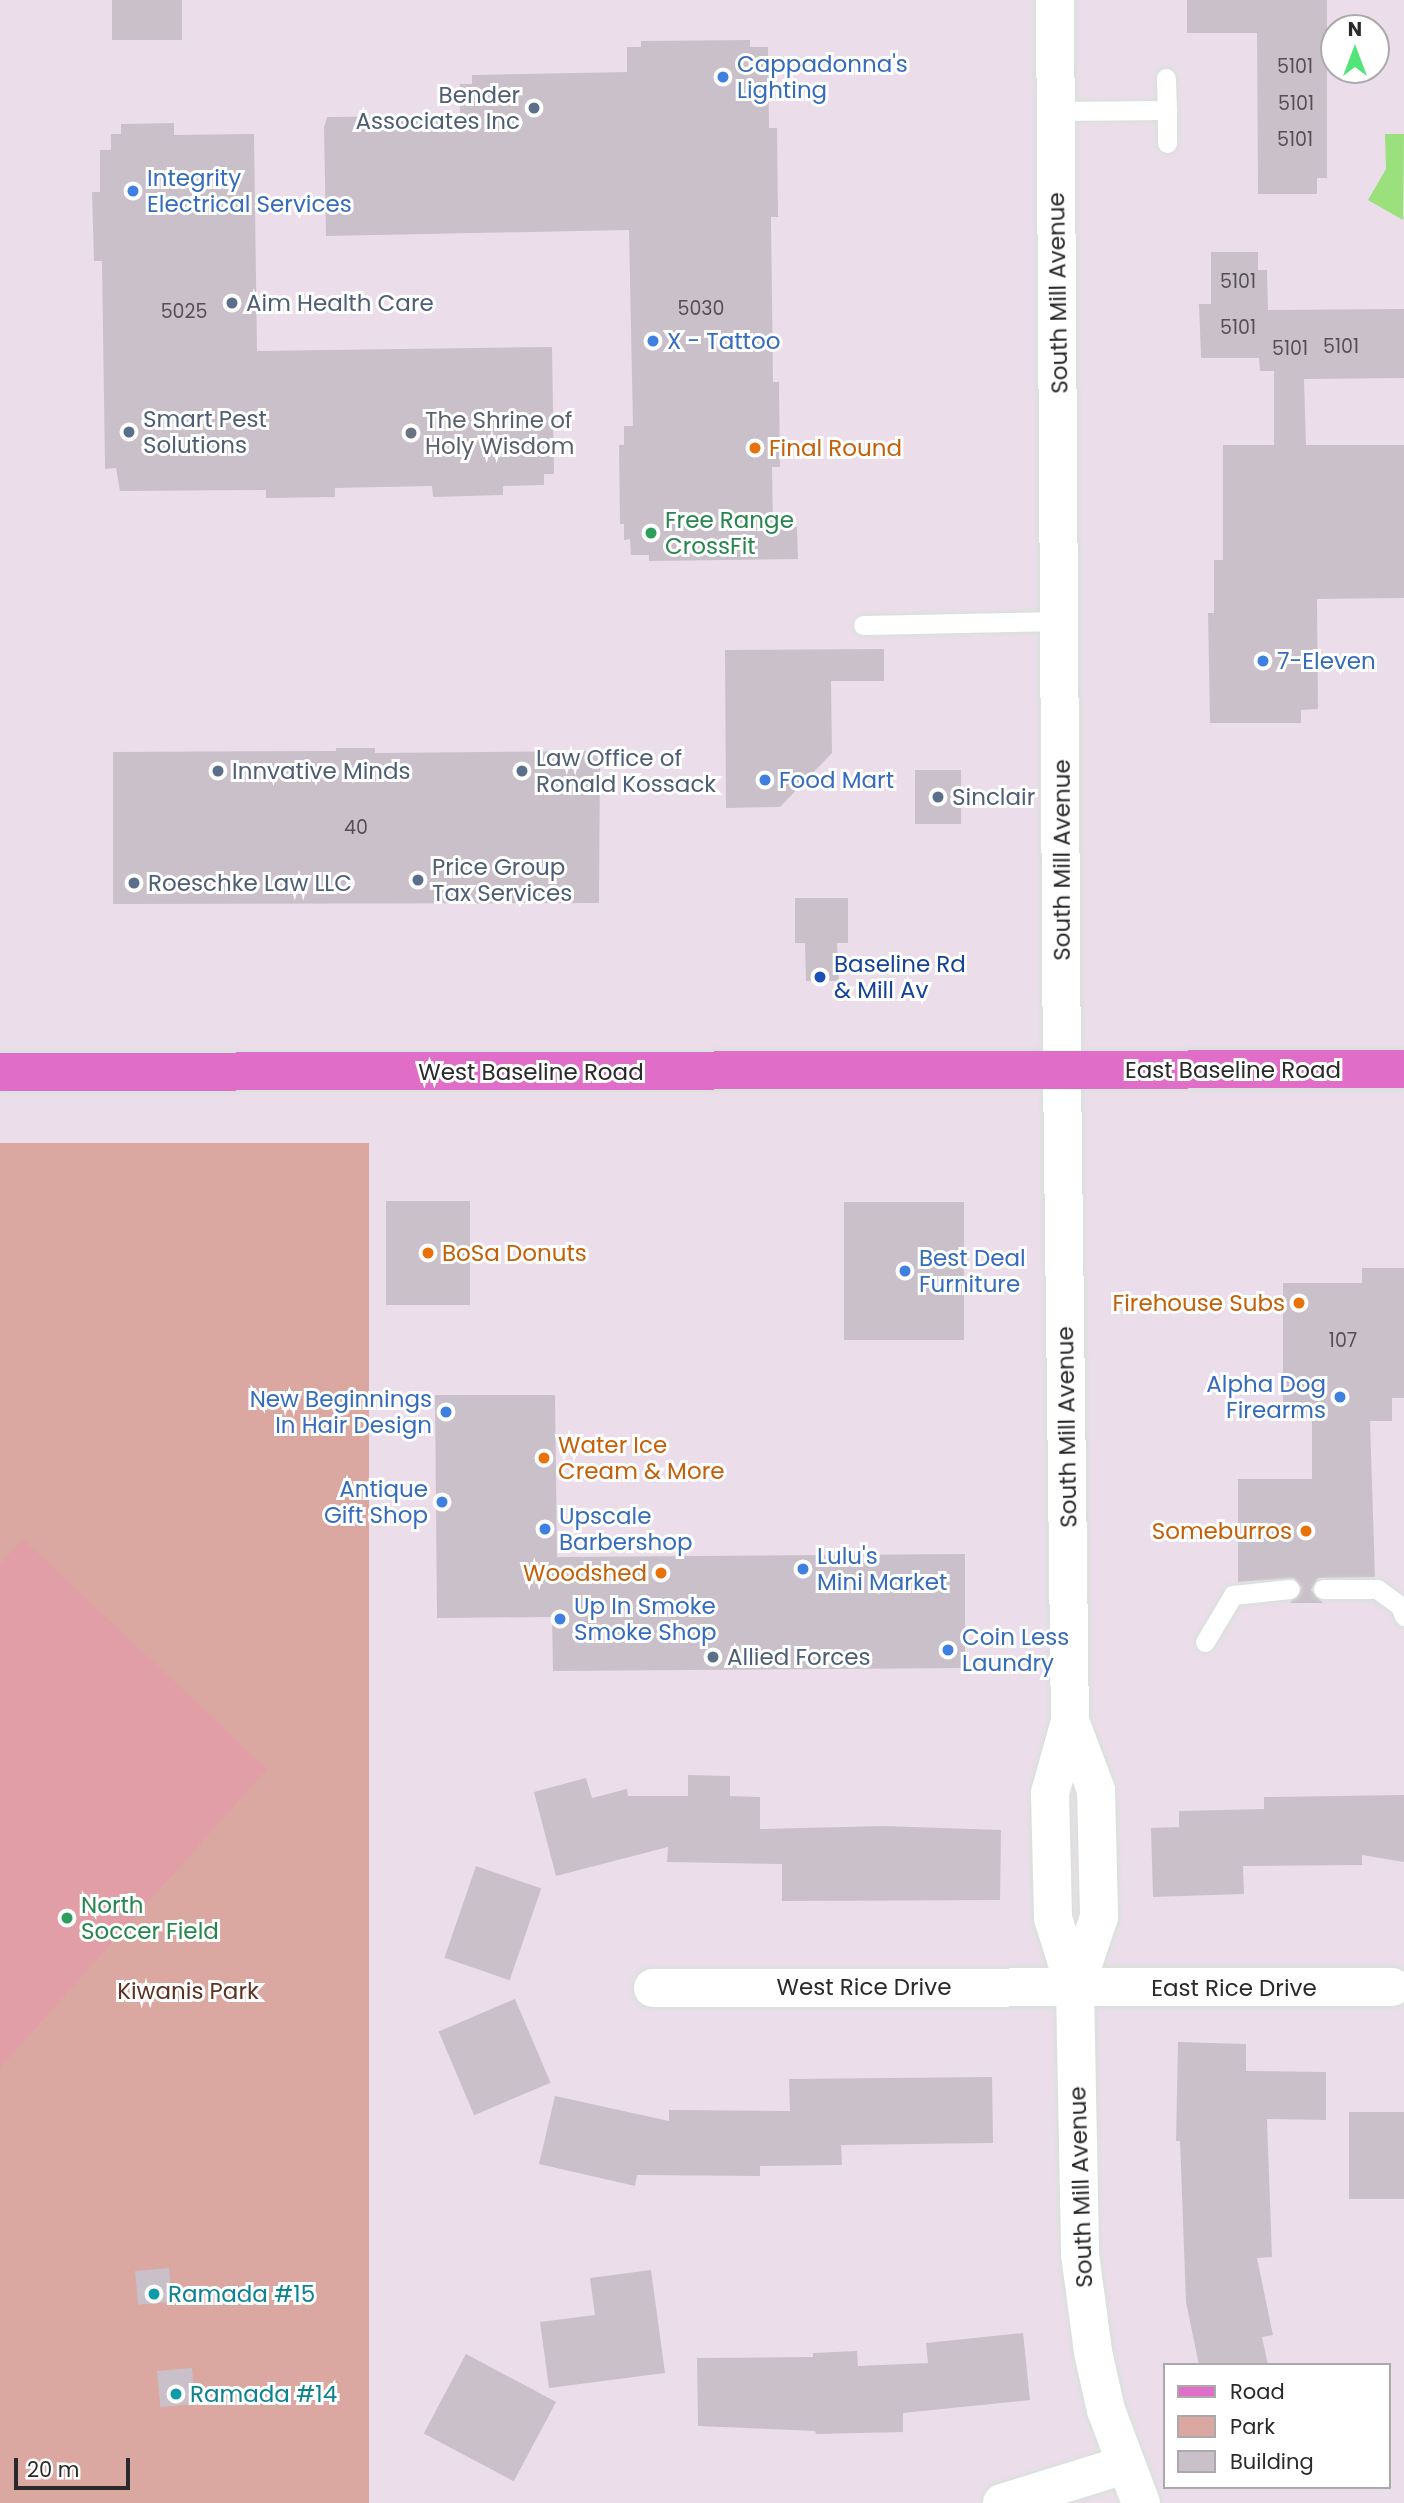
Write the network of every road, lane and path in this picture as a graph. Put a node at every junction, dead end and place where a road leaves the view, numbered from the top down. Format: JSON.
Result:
{"nodes":[{"id":1,"x":1055,"y":0,"type":"edge"},
{"id":2,"x":1166,"y":78,"type":"dead end"},
{"id":3,"x":1167,"y":110,"type":"junction"},
{"id":4,"x":1056,"y":111,"type":"junction"},
{"id":5,"x":1167,"y":143,"type":"dead end"},
{"id":6,"x":1061,"y":621,"type":"junction"},
{"id":7,"x":863,"y":625,"type":"dead end"},
{"id":8,"x":1404,"y":1069,"type":"edge"},
{"id":9,"x":1062,"y":1070,"type":"junction"},
{"id":10,"x":0,"y":1072,"type":"edge"},
{"id":11,"x":1290,"y":1589,"type":"dead end"},
{"id":12,"x":1323,"y":1589,"type":"dead end"},
{"id":13,"x":1404,"y":1616,"type":"edge"},
{"id":14,"x":1205,"y":1642,"type":"dead end"},
{"id":15,"x":1392,"y":1987,"type":"dead end"},
{"id":16,"x":653,"y":1988,"type":"dead end"},
{"id":17,"x":1075,"y":1988,"type":"junction"},
{"id":18,"x":1124,"y":2465,"type":"junction"},
{"id":19,"x":1002,"y":2503,"type":"edge"},
{"id":20,"x":1141,"y":2503,"type":"edge"}],
"edges":[{"from":1,"to":4,"type":"street","name":"South Mill Avenue"},
{"from":2,"to":3,"type":"lane"},
{"from":3,"to":4,"type":"lane"},
{"from":3,"to":5,"type":"lane"},
{"from":4,"to":6,"type":"street","name":"South Mill Avenue"},
{"from":6,"to":7,"type":"lane"},
{"from":6,"to":9,"type":"street","name":"South Mill Avenue"},
{"from":8,"to":9,"type":"main road","name":"East Baseline Road"},
{"from":9,"to":10,"type":"main road","name":"West Baseline Road"},
{"from":9,"to":17,"type":"street","name":"South Mill Avenue"},
{"from":11,"to":14,"type":"lane"},
{"from":12,"to":13,"type":"lane"},
{"from":15,"to":17,"type":"street","name":"East Rice Drive"},
{"from":16,"to":17,"type":"street","name":"West Rice Drive"},
{"from":17,"to":18,"type":"street","name":"South Mill Avenue"},
{"from":18,"to":19,"type":"street"},
{"from":18,"to":20,"type":"street","name":"South Mill Avenue"}]}
